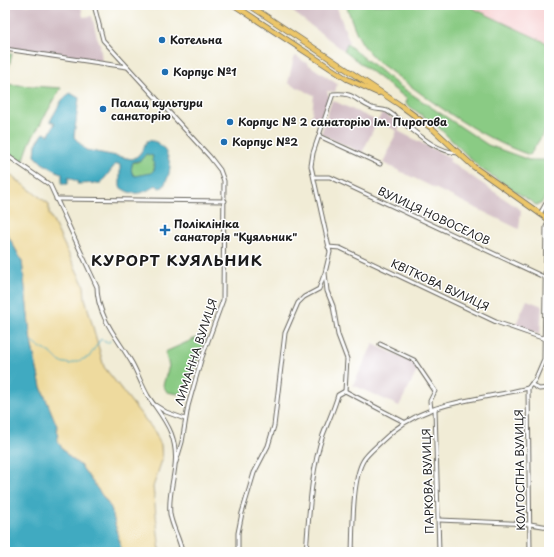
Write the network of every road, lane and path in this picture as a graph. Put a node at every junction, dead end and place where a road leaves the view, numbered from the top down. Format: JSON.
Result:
{"nodes":[{"id":1,"x":94,"y":5,"type":"edge"},
{"id":2,"x":234,"y":5,"type":"edge"},
{"id":3,"x":249,"y":5,"type":"edge"},
{"id":4,"x":5,"y":49,"type":"edge"},
{"id":5,"x":127,"y":67,"type":"junction"},
{"id":6,"x":386,"y":96,"type":"junction"},
{"id":7,"x":319,"y":136,"type":"junction"},
{"id":8,"x":458,"y":153,"type":"junction"},
{"id":9,"x":5,"y":154,"type":"edge"},
{"id":10,"x":380,"y":164,"type":"dead end"},
{"id":11,"x":314,"y":177,"type":"junction"},
{"id":12,"x":549,"y":198,"type":"edge"},
{"id":13,"x":56,"y":199,"type":"junction"},
{"id":14,"x":225,"y":201,"type":"junction"},
{"id":15,"x":540,"y":214,"type":"junction"},
{"id":16,"x":549,"y":220,"type":"edge"},
{"id":17,"x":328,"y":250,"type":"junction"},
{"id":18,"x":325,"y":273,"type":"junction"},
{"id":19,"x":546,"y":278,"type":"junction"},
{"id":20,"x":319,"y":289,"type":"junction"},
{"id":21,"x":327,"y":291,"type":"junction"},
{"id":22,"x":545,"y":339,"type":"junction"},
{"id":23,"x":380,"y":344,"type":"dead end"},
{"id":24,"x":531,"y":384,"type":"junction"},
{"id":25,"x":528,"y":388,"type":"junction"},
{"id":26,"x":549,"y":388,"type":"edge"},
{"id":27,"x":345,"y":391,"type":"junction"},
{"id":28,"x":154,"y":403,"type":"junction"},
{"id":29,"x":433,"y":409,"type":"junction"},
{"id":30,"x":185,"y":419,"type":"junction"},
{"id":31,"x":404,"y":422,"type":"junction"},
{"id":32,"x":176,"y":462,"type":"junction"},
{"id":33,"x":439,"y":520,"type":"junction"},
{"id":34,"x":530,"y":524,"type":"junction"},
{"id":35,"x":549,"y":527,"type":"edge"},
{"id":36,"x":182,"y":552,"type":"edge"},
{"id":37,"x":238,"y":552,"type":"edge"},
{"id":38,"x":306,"y":552,"type":"edge"},
{"id":39,"x":352,"y":552,"type":"edge"},
{"id":40,"x":440,"y":552,"type":"edge"},
{"id":41,"x":530,"y":552,"type":"edge"}],
"edges":[{"from":1,"to":5,"type":"street","name":"ЛИМАННА ВУЛИЦЯ"},
{"from":2,"to":6,"type":"highway"},
{"from":3,"to":6,"type":"highway"},
{"from":4,"to":5,"type":"street"},
{"from":5,"to":14,"type":"street","name":"ЛИМАННА ВУЛИЦЯ"},
{"from":6,"to":8,"type":"highway"},
{"from":7,"to":8,"type":"street"},
{"from":7,"to":10,"type":"street"},
{"from":7,"to":11,"type":"street"},
{"from":8,"to":15,"type":"highway"},
{"from":9,"to":13,"type":"street"},
{"from":11,"to":17,"type":"street"},
{"from":11,"to":19,"type":"street","name":"ВУЛИЦЯ НОВОСЕЛОВ"},
{"from":12,"to":15,"type":"street"},
{"from":13,"to":14,"type":"street"},
{"from":13,"to":28,"type":"street"},
{"from":14,"to":30,"type":"street","name":"ЛИМАННА ВУЛИЦЯ"},
{"from":15,"to":16,"type":"highway"},
{"from":16,"to":19,"type":"street"},
{"from":17,"to":18,"type":"street"},
{"from":17,"to":22,"type":"street","name":"КВІТКОВА ВУЛИЦЯ"},
{"from":18,"to":20,"type":"street"},
{"from":18,"to":21,"type":"street"},
{"from":19,"to":22,"type":"street"},
{"from":20,"to":21,"type":"street"},
{"from":20,"to":37,"type":"street"},
{"from":21,"to":27,"type":"street"},
{"from":22,"to":24,"type":"street"},
{"from":23,"to":29,"type":"street","name":"ПАРКОВА ВУЛИЦЯ"},
{"from":24,"to":25,"type":"street"},
{"from":24,"to":26,"type":"street"},
{"from":25,"to":29,"type":"street"},
{"from":25,"to":34,"type":"street","name":"КОЛГОСПНА ВУЛИЦЯ"},
{"from":27,"to":31,"type":"street"},
{"from":27,"to":38,"type":"street"},
{"from":28,"to":30,"type":"street"},
{"from":28,"to":32,"type":"street"},
{"from":29,"to":31,"type":"street"},
{"from":29,"to":33,"type":"street","name":"ПАРКОВА ВУЛИЦЯ"},
{"from":30,"to":32,"type":"street","name":"ЛИМАННА ВУЛИЦЯ"},
{"from":31,"to":39,"type":"street"},
{"from":32,"to":36,"type":"street"},
{"from":33,"to":34,"type":"street"},
{"from":33,"to":40,"type":"street","name":"ПАРКОВА ВУЛИЦЯ"},
{"from":34,"to":35,"type":"street"},
{"from":34,"to":41,"type":"street","name":"КОЛГОСПНА ВУЛИЦЯ"}]}
